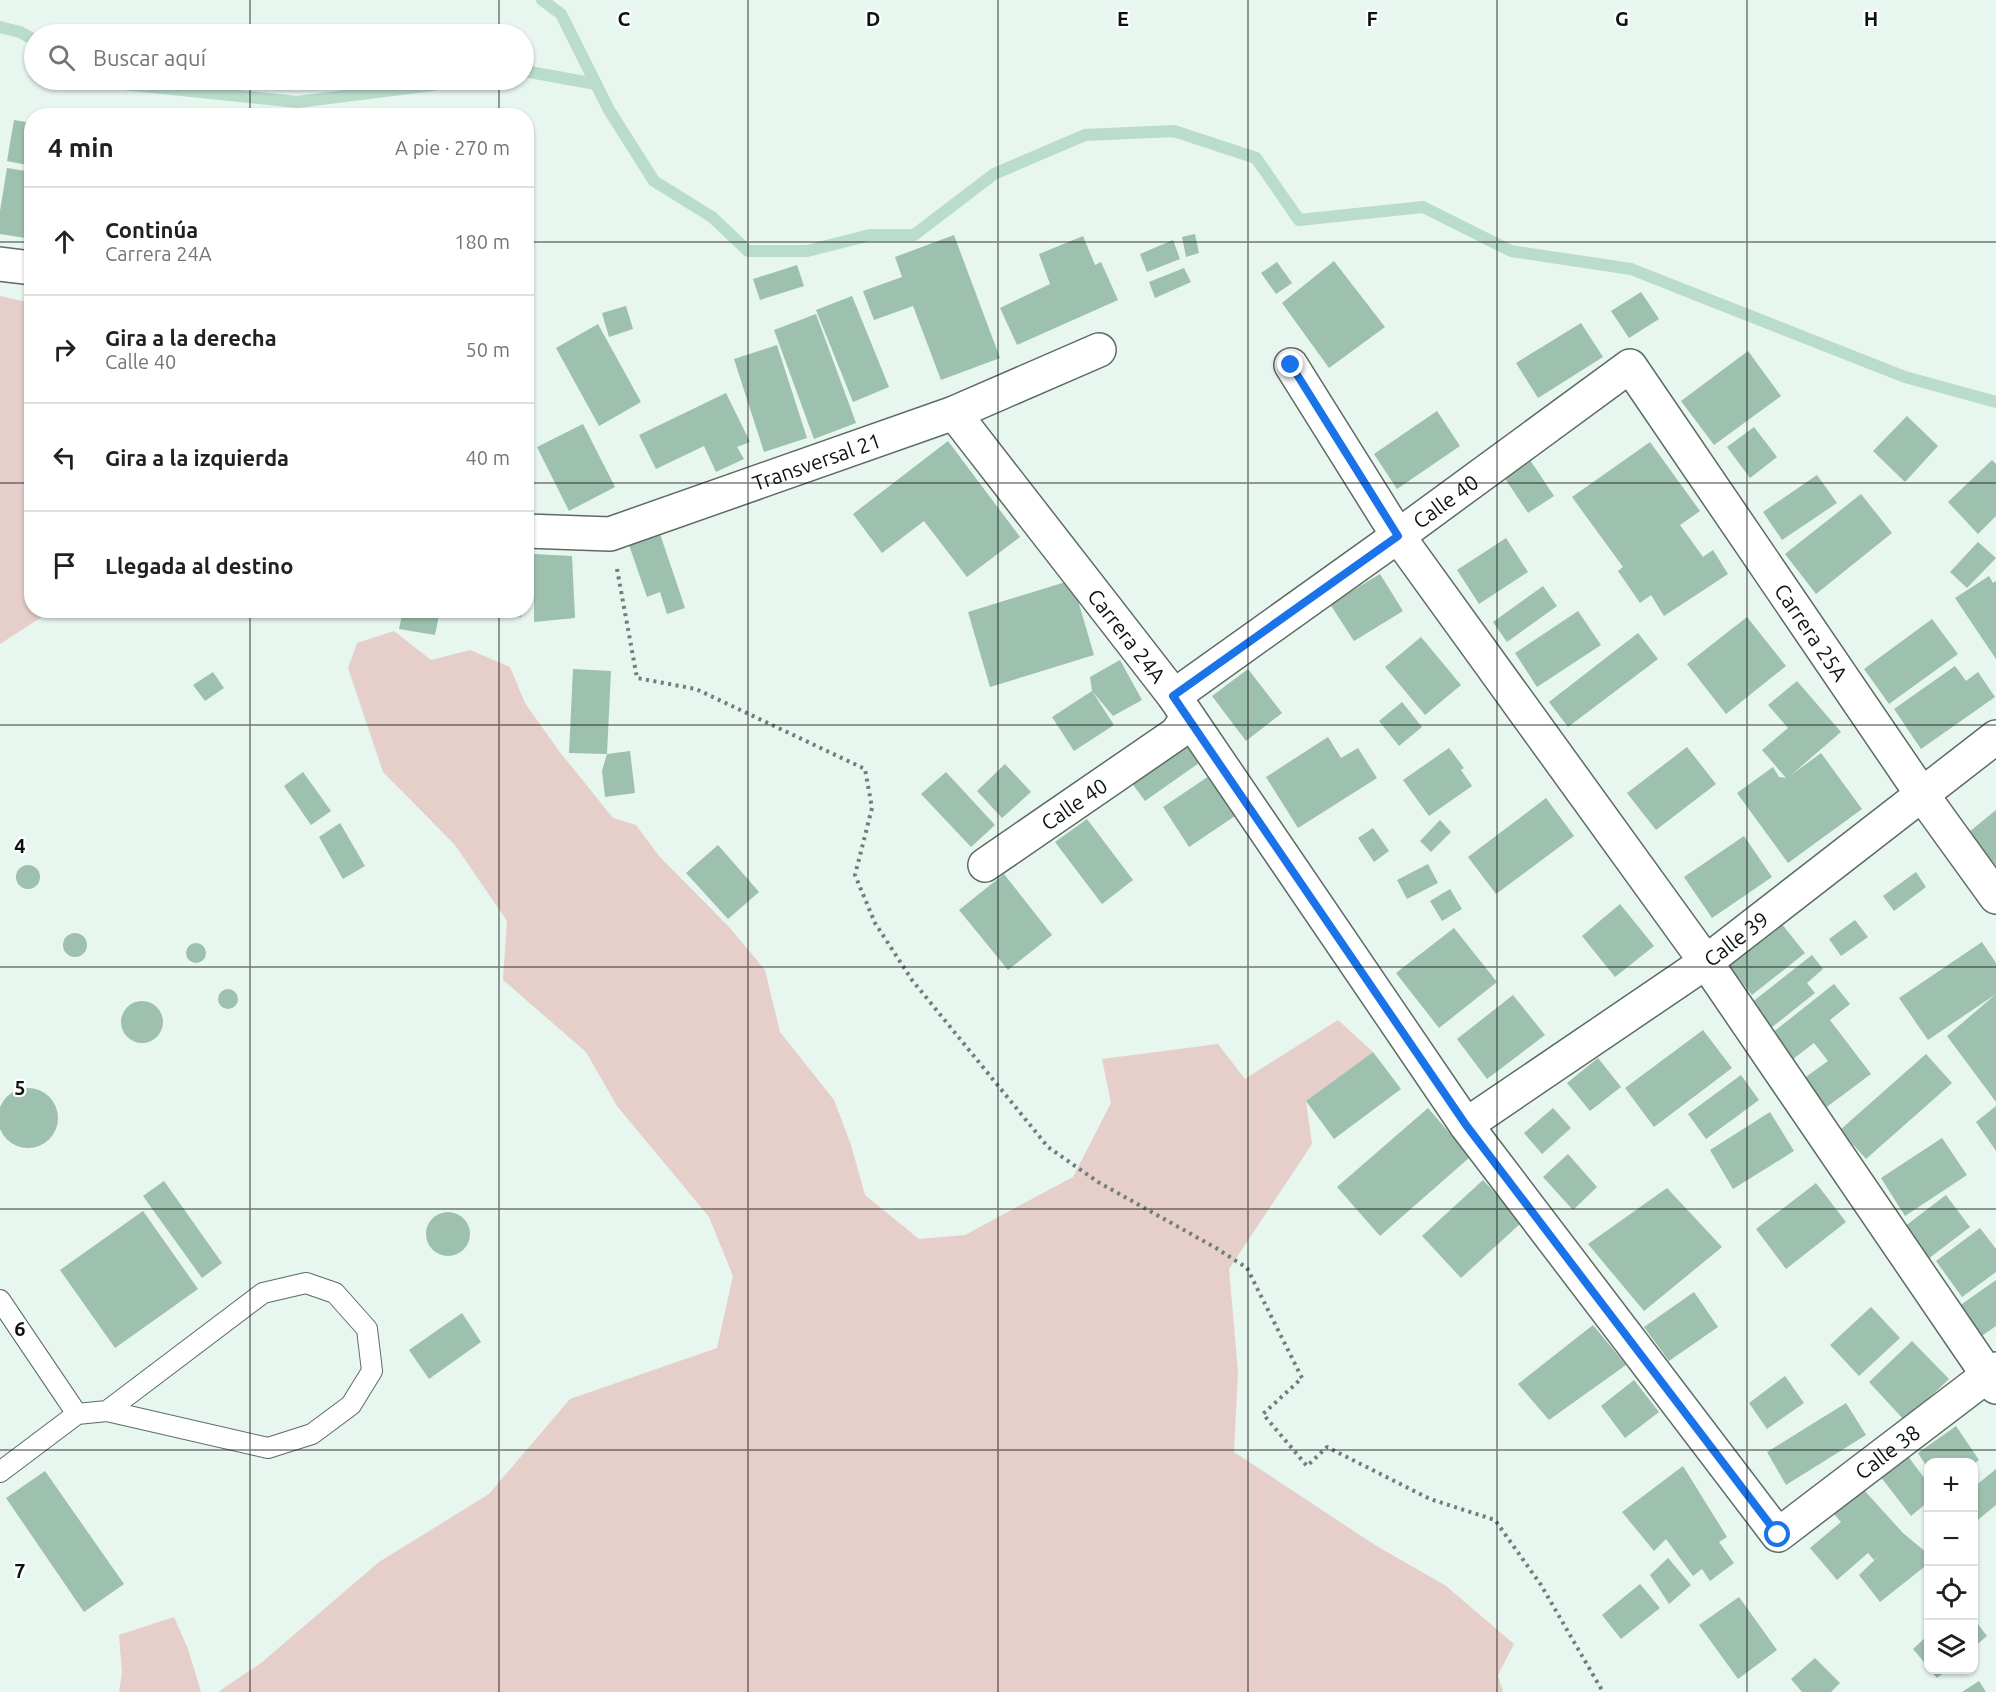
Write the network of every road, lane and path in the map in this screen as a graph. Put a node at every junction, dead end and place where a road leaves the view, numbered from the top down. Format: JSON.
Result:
{"nodes":[{"id":1,"x":0,"y":264,"type":"edge"},
{"id":2,"x":24,"y":267,"type":"edge"},
{"id":3,"x":1099,"y":350,"type":"dead end"},
{"id":4,"x":1291,"y":365,"type":"dead end"},
{"id":5,"x":1630,"y":366,"type":"joint"},
{"id":6,"x":954,"y":413,"type":"junction"},
{"id":7,"x":534,"y":531,"type":"edge"},
{"id":8,"x":610,"y":534,"type":"junction"},
{"id":9,"x":1398,"y":536,"type":"junction"},
{"id":10,"x":1180,"y":707,"type":"junction"},
{"id":11,"x":1996,"y":737,"type":"edge"},
{"id":12,"x":1923,"y":796,"type":"junction"},
{"id":13,"x":984,"y":865,"type":"dead end"},
{"id":14,"x":1996,"y":897,"type":"edge"},
{"id":15,"x":1706,"y":962,"type":"junction"},
{"id":16,"x":1466,"y":1125,"type":"junction"},
{"id":17,"x":0,"y":1300,"type":"edge"},
{"id":18,"x":1993,"y":1377,"type":"edge"},
{"id":19,"x":107,"y":1411,"type":"junction"},
{"id":20,"x":77,"y":1414,"type":"junction"},
{"id":21,"x":0,"y":1472,"type":"edge"},
{"id":22,"x":1778,"y":1535,"type":"joint"},
{"id":23,"x":1602,"y":1692,"type":"edge"}],
"edges":[{"from":1,"to":2,"type":"street"},
{"from":3,"to":6,"type":"street","name":"Transversal 21"},
{"from":4,"to":9,"type":"street"},
{"from":5,"to":9,"type":"street","name":"Calle 40"},
{"from":5,"to":12,"type":"street","name":"Carrera 25A"},
{"from":6,"to":8,"type":"street","name":"Transversal 21"},
{"from":6,"to":10,"type":"street","name":"Carrera 24A"},
{"from":7,"to":8,"type":"street","name":"Transversal 21"},
{"from":8,"to":23,"type":"path"},
{"from":9,"to":10,"type":"street","name":"Calle 40"},
{"from":9,"to":15,"type":"street"},
{"from":10,"to":13,"type":"street","name":"Calle 40"},
{"from":10,"to":16,"type":"street","name":"Carrera 24A"},
{"from":11,"to":12,"type":"street","name":"Calle 39"},
{"from":12,"to":14,"type":"street","name":"Carrera 25A"},
{"from":12,"to":15,"type":"street","name":"Calle 39"},
{"from":15,"to":16,"type":"street","name":"Calle 39"},
{"from":15,"to":18,"type":"street"},
{"from":16,"to":22,"type":"street","name":"Carrera 24A"},
{"from":17,"to":20,"type":"lane"},
{"from":18,"to":22,"type":"street","name":"Calle 38"},
{"from":19,"to":19,"type":"lane"},
{"from":19,"to":20,"type":"lane"},
{"from":20,"to":21,"type":"lane"}]}
